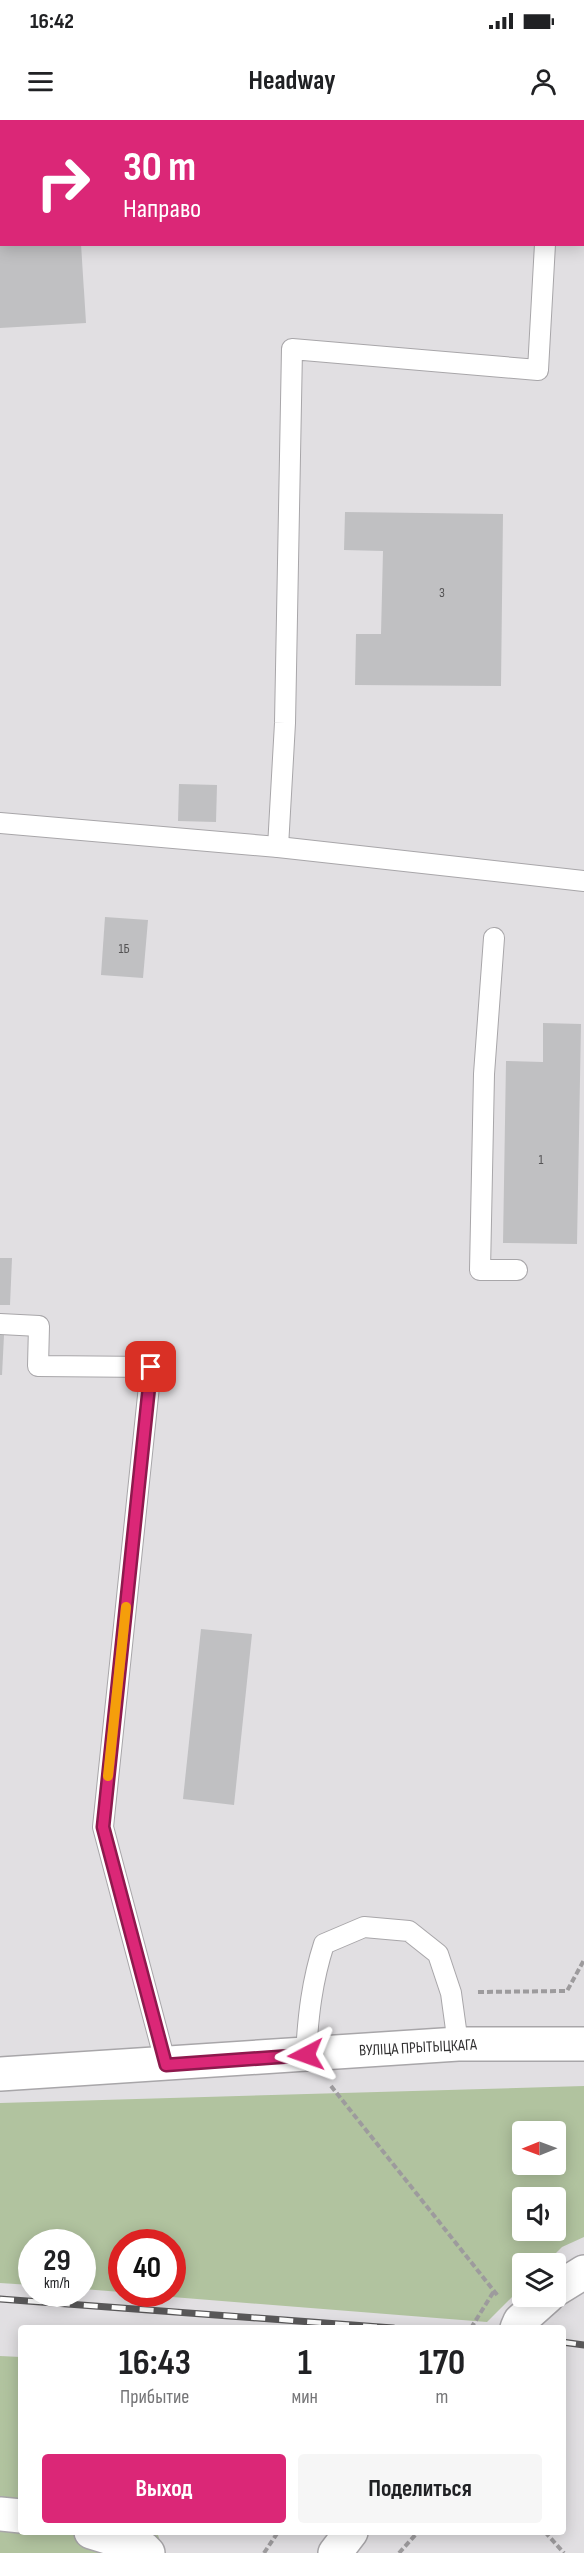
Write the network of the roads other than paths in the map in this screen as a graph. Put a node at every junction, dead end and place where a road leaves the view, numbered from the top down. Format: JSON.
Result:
{"nodes":[{"id":1,"x":545,"y":246,"type":"edge"},
{"id":2,"x":0,"y":823,"type":"edge"},
{"id":3,"x":278,"y":847,"type":"junction"},
{"id":4,"x":584,"y":881,"type":"edge"},
{"id":5,"x":494,"y":938,"type":"dead end"},
{"id":6,"x":518,"y":1270,"type":"dead end"},
{"id":7,"x":0,"y":1324,"type":"edge"},
{"id":8,"x":458,"y":2044,"type":"junction"},
{"id":9,"x":584,"y":2044,"type":"edge"},
{"id":10,"x":306,"y":2055,"type":"junction"},
{"id":11,"x":166,"y":2065,"type":"junction"},
{"id":12,"x":0,"y":2074,"type":"edge"},
{"id":13,"x":584,"y":2272,"type":"edge"},
{"id":14,"x":566,"y":2283,"type":"edge"},
{"id":15,"x":537,"y":2307,"type":"edge"},
{"id":16,"x":519,"y":2325,"type":"edge"},
{"id":17,"x":0,"y":2514,"type":"edge"},
{"id":18,"x":18,"y":2516,"type":"edge"},
{"id":19,"x":102,"y":2535,"type":"edge"},
{"id":20,"x":349,"y":2535,"type":"edge"},
{"id":21,"x":148,"y":2553,"type":"edge"},
{"id":22,"x":335,"y":2553,"type":"edge"}],
"edges":[{"from":1,"to":3,"type":"lane"},
{"from":2,"to":3,"type":"lane"},
{"from":3,"to":4,"type":"lane"},
{"from":5,"to":6,"type":"lane"},
{"from":7,"to":11,"type":"lane"},
{"from":8,"to":9,"type":"street","name":"ВУЛІЦА ПРЫТЫЦКАГА"},
{"from":8,"to":10,"type":"street","name":"ВУЛІЦА ПРЫТЫЦКАГА"},
{"from":8,"to":10,"type":"lane"},
{"from":10,"to":11,"type":"street","name":"ВУЛІЦА ПРЫТЫЦКАГА"},
{"from":11,"to":12,"type":"street","name":"ВУЛІЦА ПРЫТЫЦКАГА"},
{"from":13,"to":14,"type":"street"},
{"from":15,"to":16,"type":"street"},
{"from":17,"to":18,"type":"street"},
{"from":19,"to":21,"type":"street"},
{"from":20,"to":22,"type":"street"}]}
